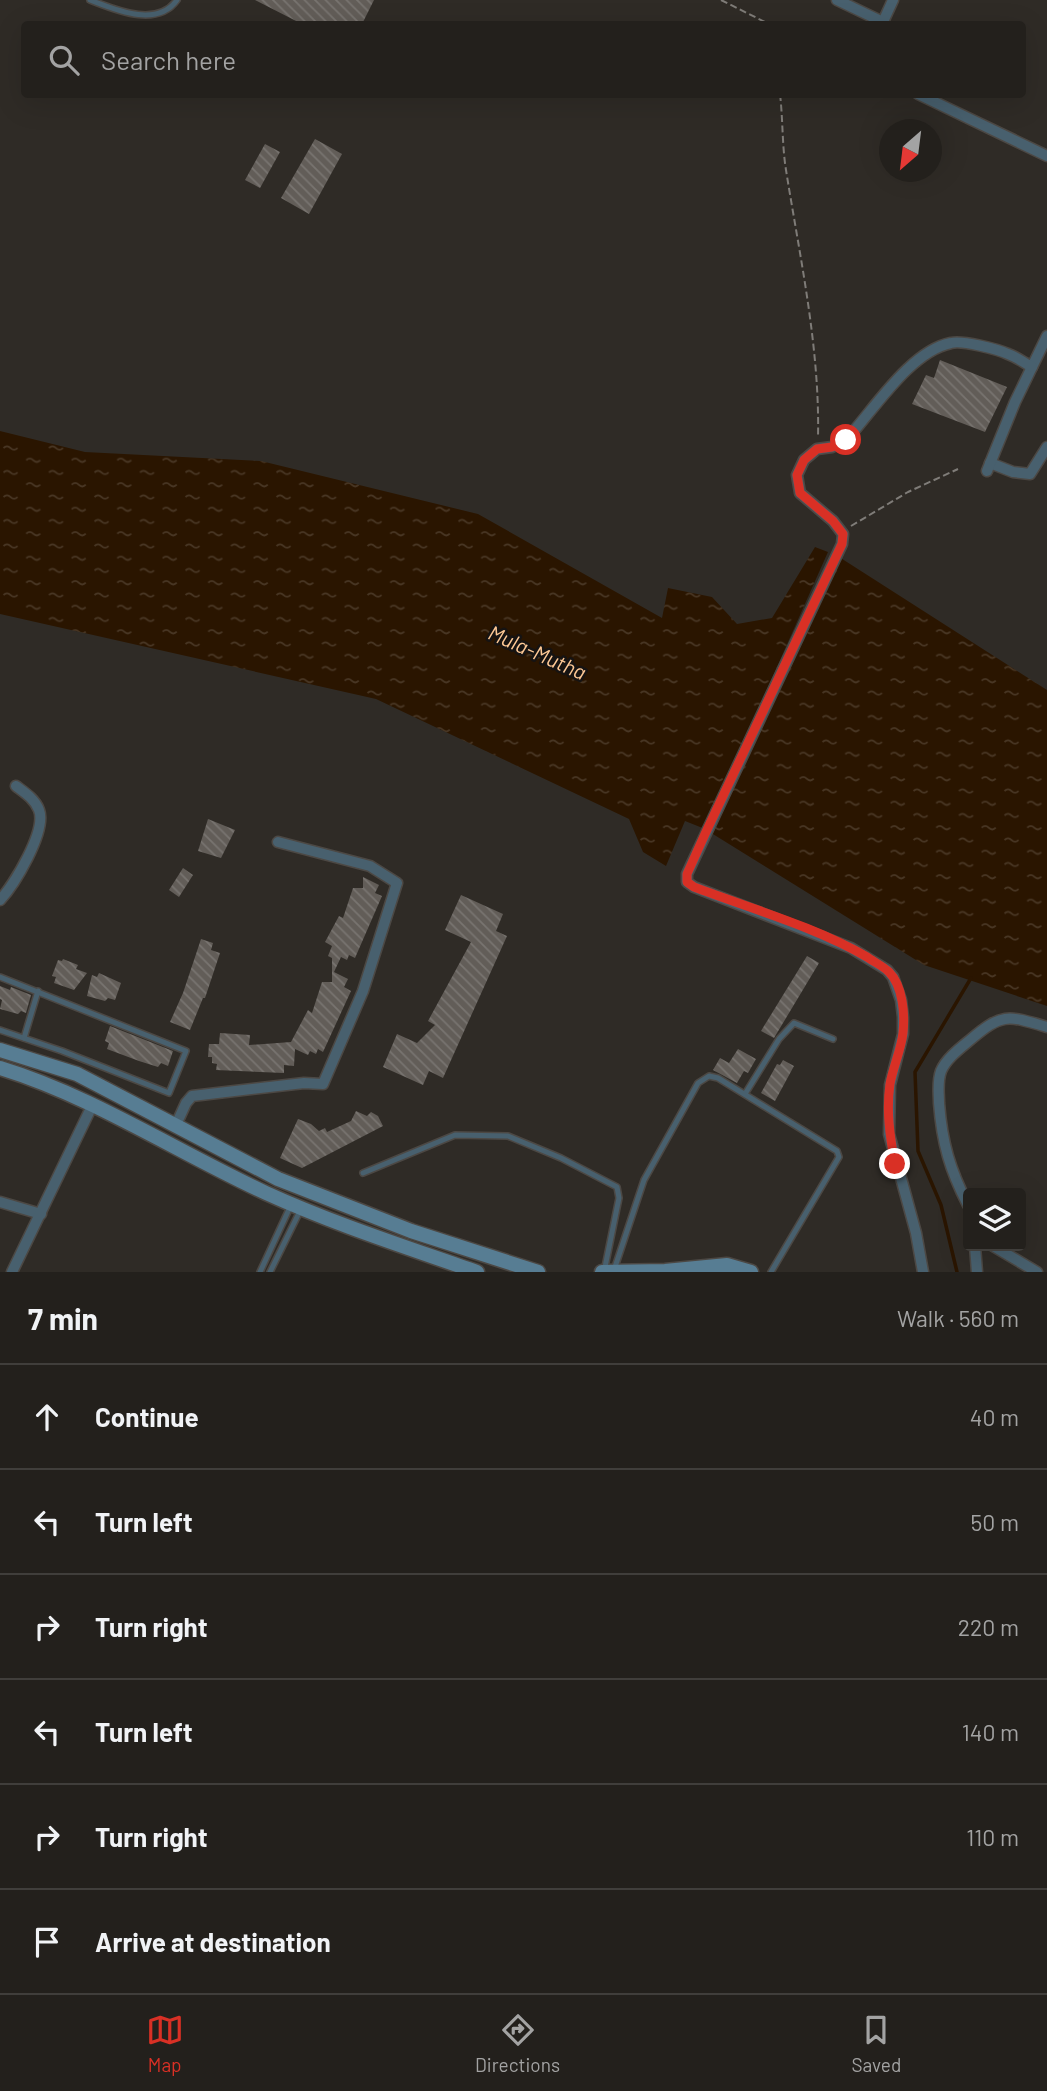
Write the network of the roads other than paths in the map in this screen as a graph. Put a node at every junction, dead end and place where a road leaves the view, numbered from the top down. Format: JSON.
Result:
{"nodes":[{"id":1,"x":90,"y":0,"type":"edge"},
{"id":2,"x":177,"y":0,"type":"edge"},
{"id":3,"x":837,"y":0,"type":"edge"},
{"id":4,"x":893,"y":0,"type":"edge"},
{"id":5,"x":879,"y":21,"type":"edge"},
{"id":6,"x":884,"y":21,"type":"edge"},
{"id":7,"x":926,"y":98,"type":"edge"},
{"id":8,"x":1047,"y":156,"type":"edge"},
{"id":9,"x":1047,"y":336,"type":"edge"},
{"id":10,"x":1032,"y":367,"type":"junction"},
{"id":11,"x":1047,"y":447,"type":"edge"},
{"id":12,"x":16,"y":786,"type":"dead end"},
{"id":13,"x":278,"y":842,"type":"dead end"},
{"id":14,"x":0,"y":900,"type":"edge"},
{"id":15,"x":0,"y":977,"type":"edge"},
{"id":16,"x":38,"y":991,"type":"junction"},
{"id":17,"x":1047,"y":1027,"type":"edge"},
{"id":18,"x":0,"y":1030,"type":"edge"},
{"id":19,"x":24,"y":1038,"type":"junction"},
{"id":20,"x":833,"y":1039,"type":"dead end"},
{"id":21,"x":0,"y":1050,"type":"edge"},
{"id":22,"x":62,"y":1051,"type":"junction"},
{"id":23,"x":0,"y":1068,"type":"edge"},
{"id":24,"x":56,"y":1068,"type":"junction"},
{"id":25,"x":745,"y":1094,"type":"junction"},
{"id":26,"x":92,"y":1106,"type":"junction"},
{"id":27,"x":175,"y":1127,"type":"junction"},
{"id":28,"x":363,"y":1173,"type":"dead end"},
{"id":29,"x":963,"y":1194,"type":"edge"},
{"id":30,"x":0,"y":1202,"type":"edge"},
{"id":31,"x":297,"y":1206,"type":"junction"},
{"id":32,"x":348,"y":1206,"type":"junction"},
{"id":33,"x":41,"y":1214,"type":"junction"},
{"id":34,"x":342,"y":1223,"type":"junction"},
{"id":35,"x":975,"y":1251,"type":"edge"},
{"id":36,"x":1001,"y":1251,"type":"edge"},
{"id":37,"x":607,"y":1271,"type":"edge"},
{"id":38,"x":12,"y":1272,"type":"edge"},
{"id":39,"x":260,"y":1272,"type":"edge"},
{"id":40,"x":270,"y":1272,"type":"edge"},
{"id":41,"x":477,"y":1272,"type":"edge"},
{"id":42,"x":538,"y":1272,"type":"edge"},
{"id":43,"x":751,"y":1272,"type":"edge"},
{"id":44,"x":771,"y":1272,"type":"edge"},
{"id":45,"x":923,"y":1272,"type":"edge"},
{"id":46,"x":977,"y":1272,"type":"edge"},
{"id":47,"x":1037,"y":1272,"type":"edge"}],
"edges":[{"from":1,"to":2,"type":"lane"},
{"from":3,"to":5,"type":"street"},
{"from":4,"to":6,"type":"street"},
{"from":7,"to":8,"type":"street"},
{"from":9,"to":10,"type":"street"},
{"from":10,"to":11,"type":"street"},
{"from":10,"to":45,"type":"street"},
{"from":12,"to":14,"type":"street"},
{"from":13,"to":27,"type":"street"},
{"from":15,"to":16,"type":"lane"},
{"from":16,"to":19,"type":"lane"},
{"from":16,"to":22,"type":"lane"},
{"from":17,"to":29,"type":"street"},
{"from":18,"to":19,"type":"lane"},
{"from":19,"to":22,"type":"lane"},
{"from":20,"to":25,"type":"lane"},
{"from":21,"to":24,"type":"main road"},
{"from":22,"to":24,"type":"lane"},
{"from":23,"to":26,"type":"main road"},
{"from":24,"to":27,"type":"main road"},
{"from":25,"to":37,"type":"lane"},
{"from":25,"to":44,"type":"lane"},
{"from":26,"to":31,"type":"main road"},
{"from":26,"to":33,"type":"street"},
{"from":27,"to":32,"type":"main road"},
{"from":28,"to":37,"type":"lane"},
{"from":30,"to":33,"type":"street"},
{"from":31,"to":34,"type":"main road"},
{"from":31,"to":39,"type":"lane"},
{"from":31,"to":40,"type":"lane"},
{"from":32,"to":34,"type":"main road"},
{"from":32,"to":42,"type":"main road"},
{"from":33,"to":38,"type":"street"},
{"from":34,"to":41,"type":"main road"},
{"from":35,"to":46,"type":"street"},
{"from":36,"to":47,"type":"street"},
{"from":37,"to":43,"type":"main road"}]}
